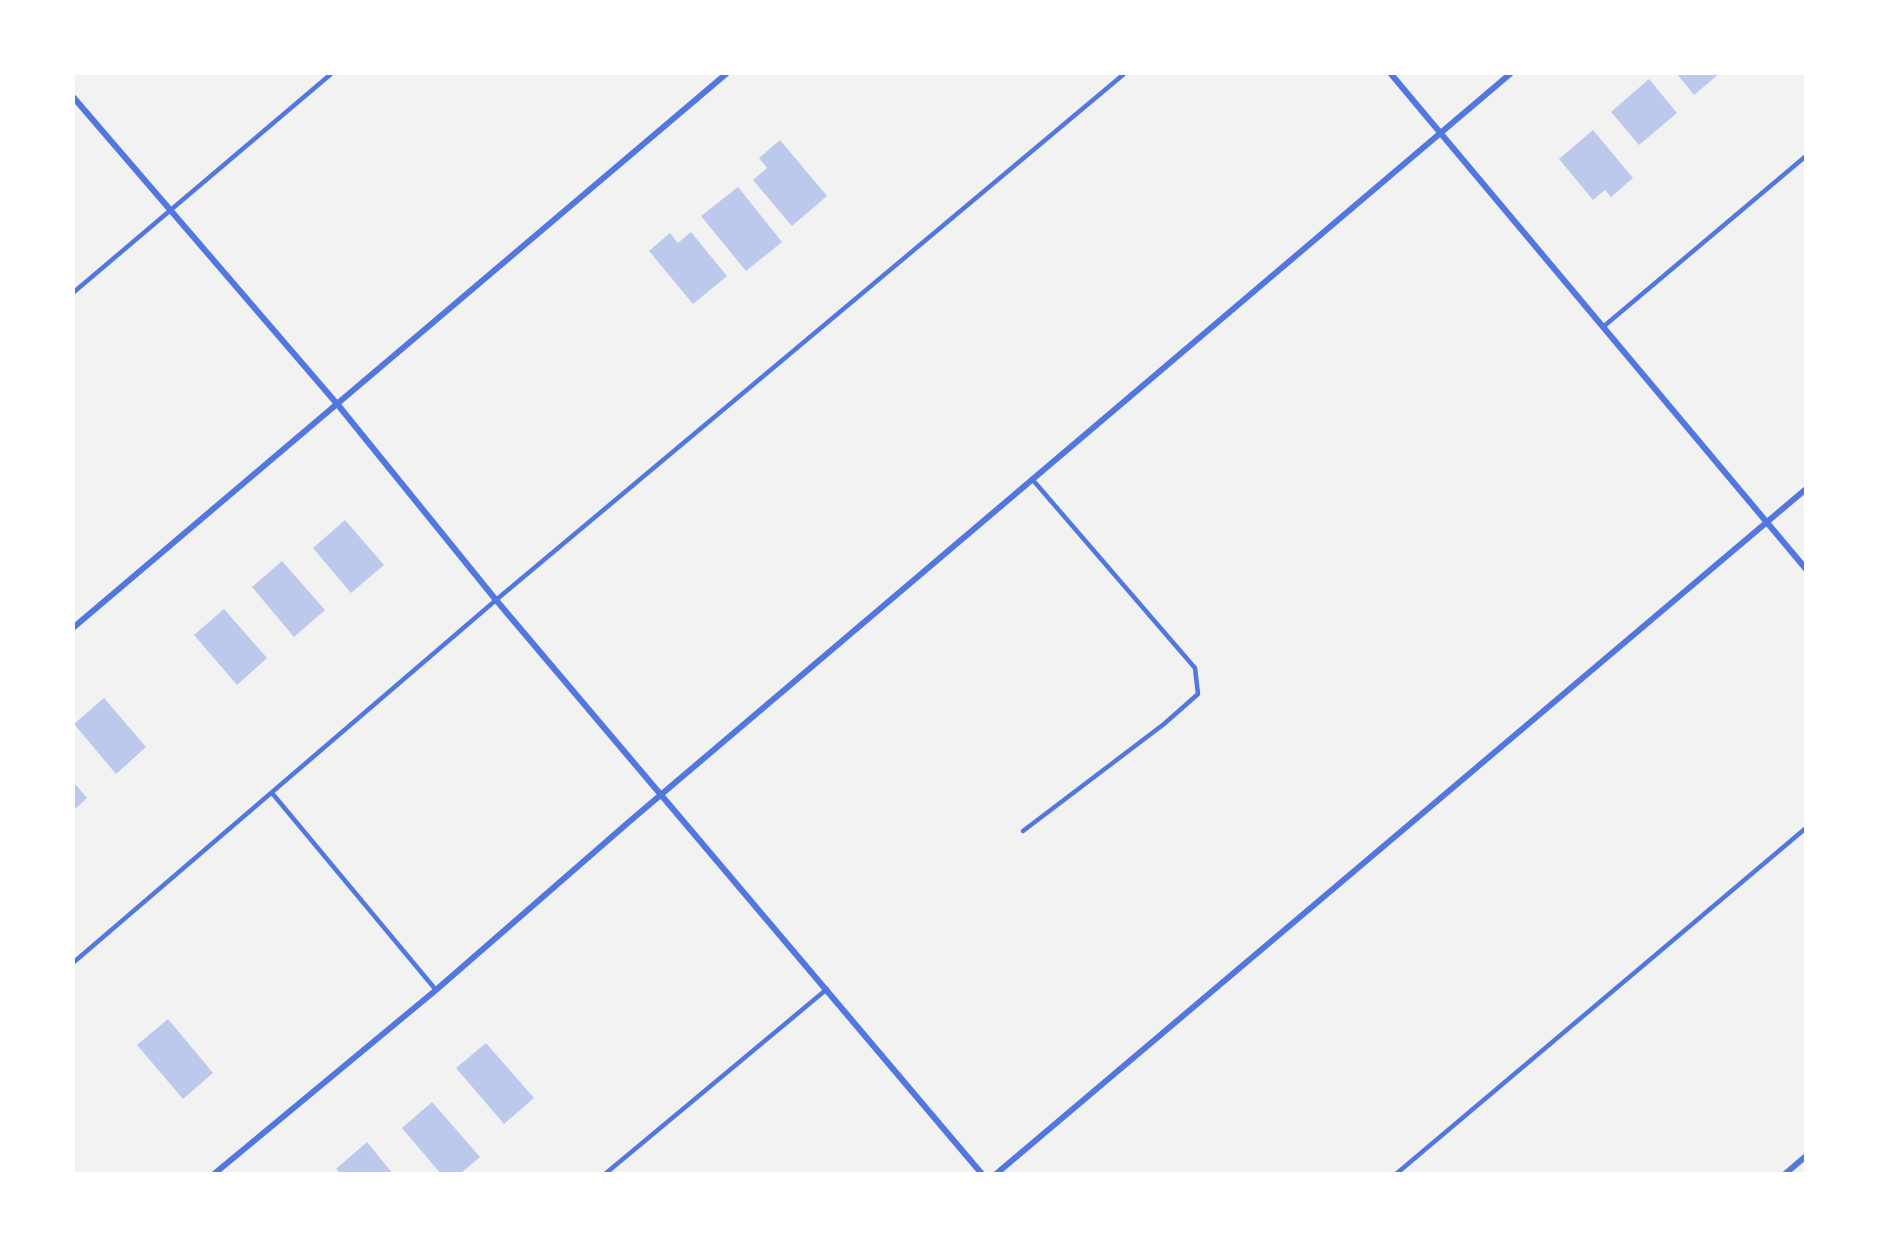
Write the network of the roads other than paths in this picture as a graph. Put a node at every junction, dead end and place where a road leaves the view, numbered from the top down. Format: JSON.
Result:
{"nodes":[{"id":1,"x":331,"y":74,"type":"edge"},
{"id":2,"x":726,"y":74,"type":"edge"},
{"id":3,"x":1124,"y":74,"type":"edge"},
{"id":4,"x":1391,"y":74,"type":"edge"},
{"id":5,"x":1510,"y":74,"type":"edge"},
{"id":6,"x":74,"y":98,"type":"edge"},
{"id":7,"x":1441,"y":132,"type":"junction"},
{"id":8,"x":1806,"y":156,"type":"edge"},
{"id":9,"x":169,"y":209,"type":"junction"},
{"id":10,"x":74,"y":292,"type":"edge"},
{"id":11,"x":1603,"y":327,"type":"junction"},
{"id":12,"x":338,"y":405,"type":"junction"},
{"id":13,"x":1032,"y":479,"type":"junction"},
{"id":14,"x":1806,"y":489,"type":"edge"},
{"id":15,"x":1766,"y":522,"type":"junction"},
{"id":16,"x":1806,"y":570,"type":"edge"},
{"id":17,"x":496,"y":600,"type":"junction"},
{"id":18,"x":74,"y":627,"type":"edge"},
{"id":19,"x":272,"y":793,"type":"junction"},
{"id":20,"x":662,"y":795,"type":"junction"},
{"id":21,"x":1806,"y":828,"type":"edge"},
{"id":22,"x":1023,"y":831,"type":"dead end"},
{"id":23,"x":74,"y":962,"type":"edge"},
{"id":24,"x":827,"y":989,"type":"junction"},
{"id":25,"x":436,"y":990,"type":"junction"},
{"id":26,"x":1806,"y":1156,"type":"edge"},
{"id":27,"x":214,"y":1173,"type":"edge"},
{"id":28,"x":605,"y":1173,"type":"edge"},
{"id":29,"x":982,"y":1173,"type":"edge"},
{"id":30,"x":996,"y":1173,"type":"edge"},
{"id":31,"x":1396,"y":1173,"type":"edge"},
{"id":32,"x":1785,"y":1173,"type":"edge"}],
"edges":[{"from":1,"to":9,"type":"lane"},
{"from":2,"to":12,"type":"street"},
{"from":3,"to":17,"type":"lane"},
{"from":4,"to":7,"type":"street"},
{"from":5,"to":7,"type":"street"},
{"from":6,"to":9,"type":"street"},
{"from":7,"to":11,"type":"street"},
{"from":7,"to":13,"type":"street"},
{"from":8,"to":11,"type":"lane"},
{"from":9,"to":10,"type":"lane"},
{"from":9,"to":12,"type":"street"},
{"from":11,"to":15,"type":"street"},
{"from":12,"to":17,"type":"street"},
{"from":12,"to":18,"type":"street"},
{"from":13,"to":20,"type":"street"},
{"from":13,"to":22,"type":"lane"},
{"from":14,"to":15,"type":"street"},
{"from":15,"to":16,"type":"street"},
{"from":15,"to":30,"type":"street"},
{"from":17,"to":19,"type":"lane"},
{"from":17,"to":20,"type":"street"},
{"from":19,"to":23,"type":"lane"},
{"from":19,"to":25,"type":"lane"},
{"from":20,"to":24,"type":"street"},
{"from":20,"to":25,"type":"street"},
{"from":21,"to":31,"type":"lane"},
{"from":24,"to":28,"type":"lane"},
{"from":24,"to":29,"type":"street"},
{"from":25,"to":27,"type":"street"},
{"from":26,"to":32,"type":"street"}]}
